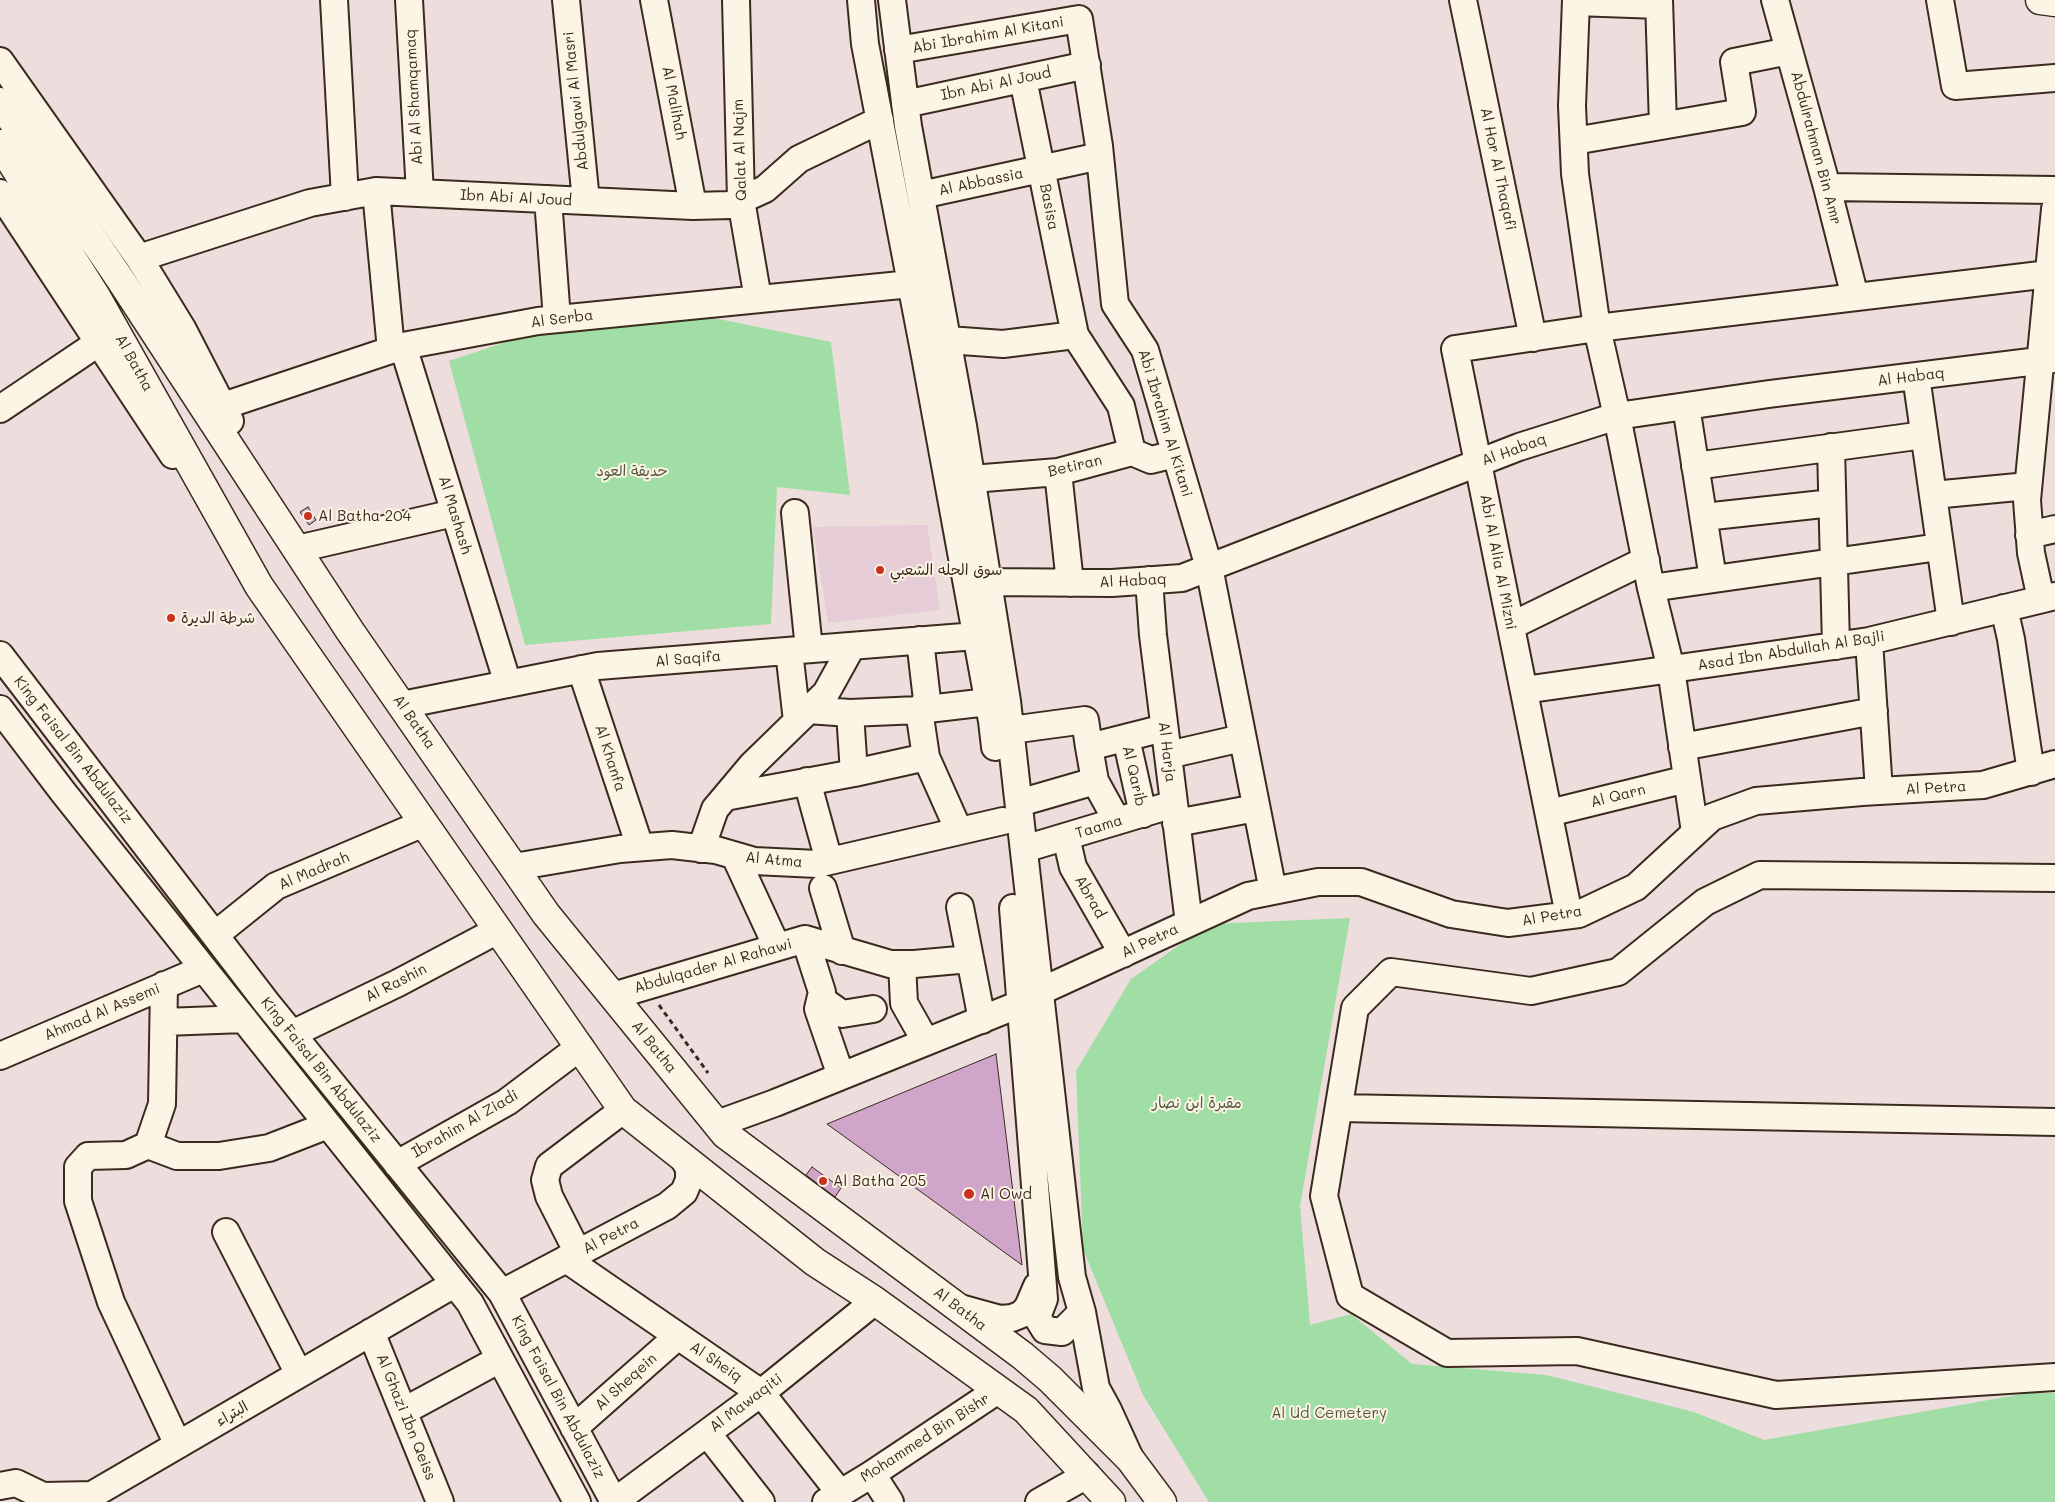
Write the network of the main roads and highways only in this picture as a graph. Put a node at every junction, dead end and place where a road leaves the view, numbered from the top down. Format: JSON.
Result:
{"nodes":[{"id":1,"x":2040,"y":0,"type":"edge"},
{"id":2,"x":2055,"y":2,"type":"edge"},
{"id":3,"x":0,"y":102,"type":"edge"},
{"id":4,"x":0,"y":144,"type":"edge"},
{"id":5,"x":1111,"y":1502,"type":"edge"},
{"id":6,"x":1162,"y":1502,"type":"edge"}],
"edges":[{"from":1,"to":2,"type":"main road"},
{"from":3,"to":6,"type":"main road","name":"Al Batha"},
{"from":4,"to":5,"type":"main road","name":"Al Batha"}]}
